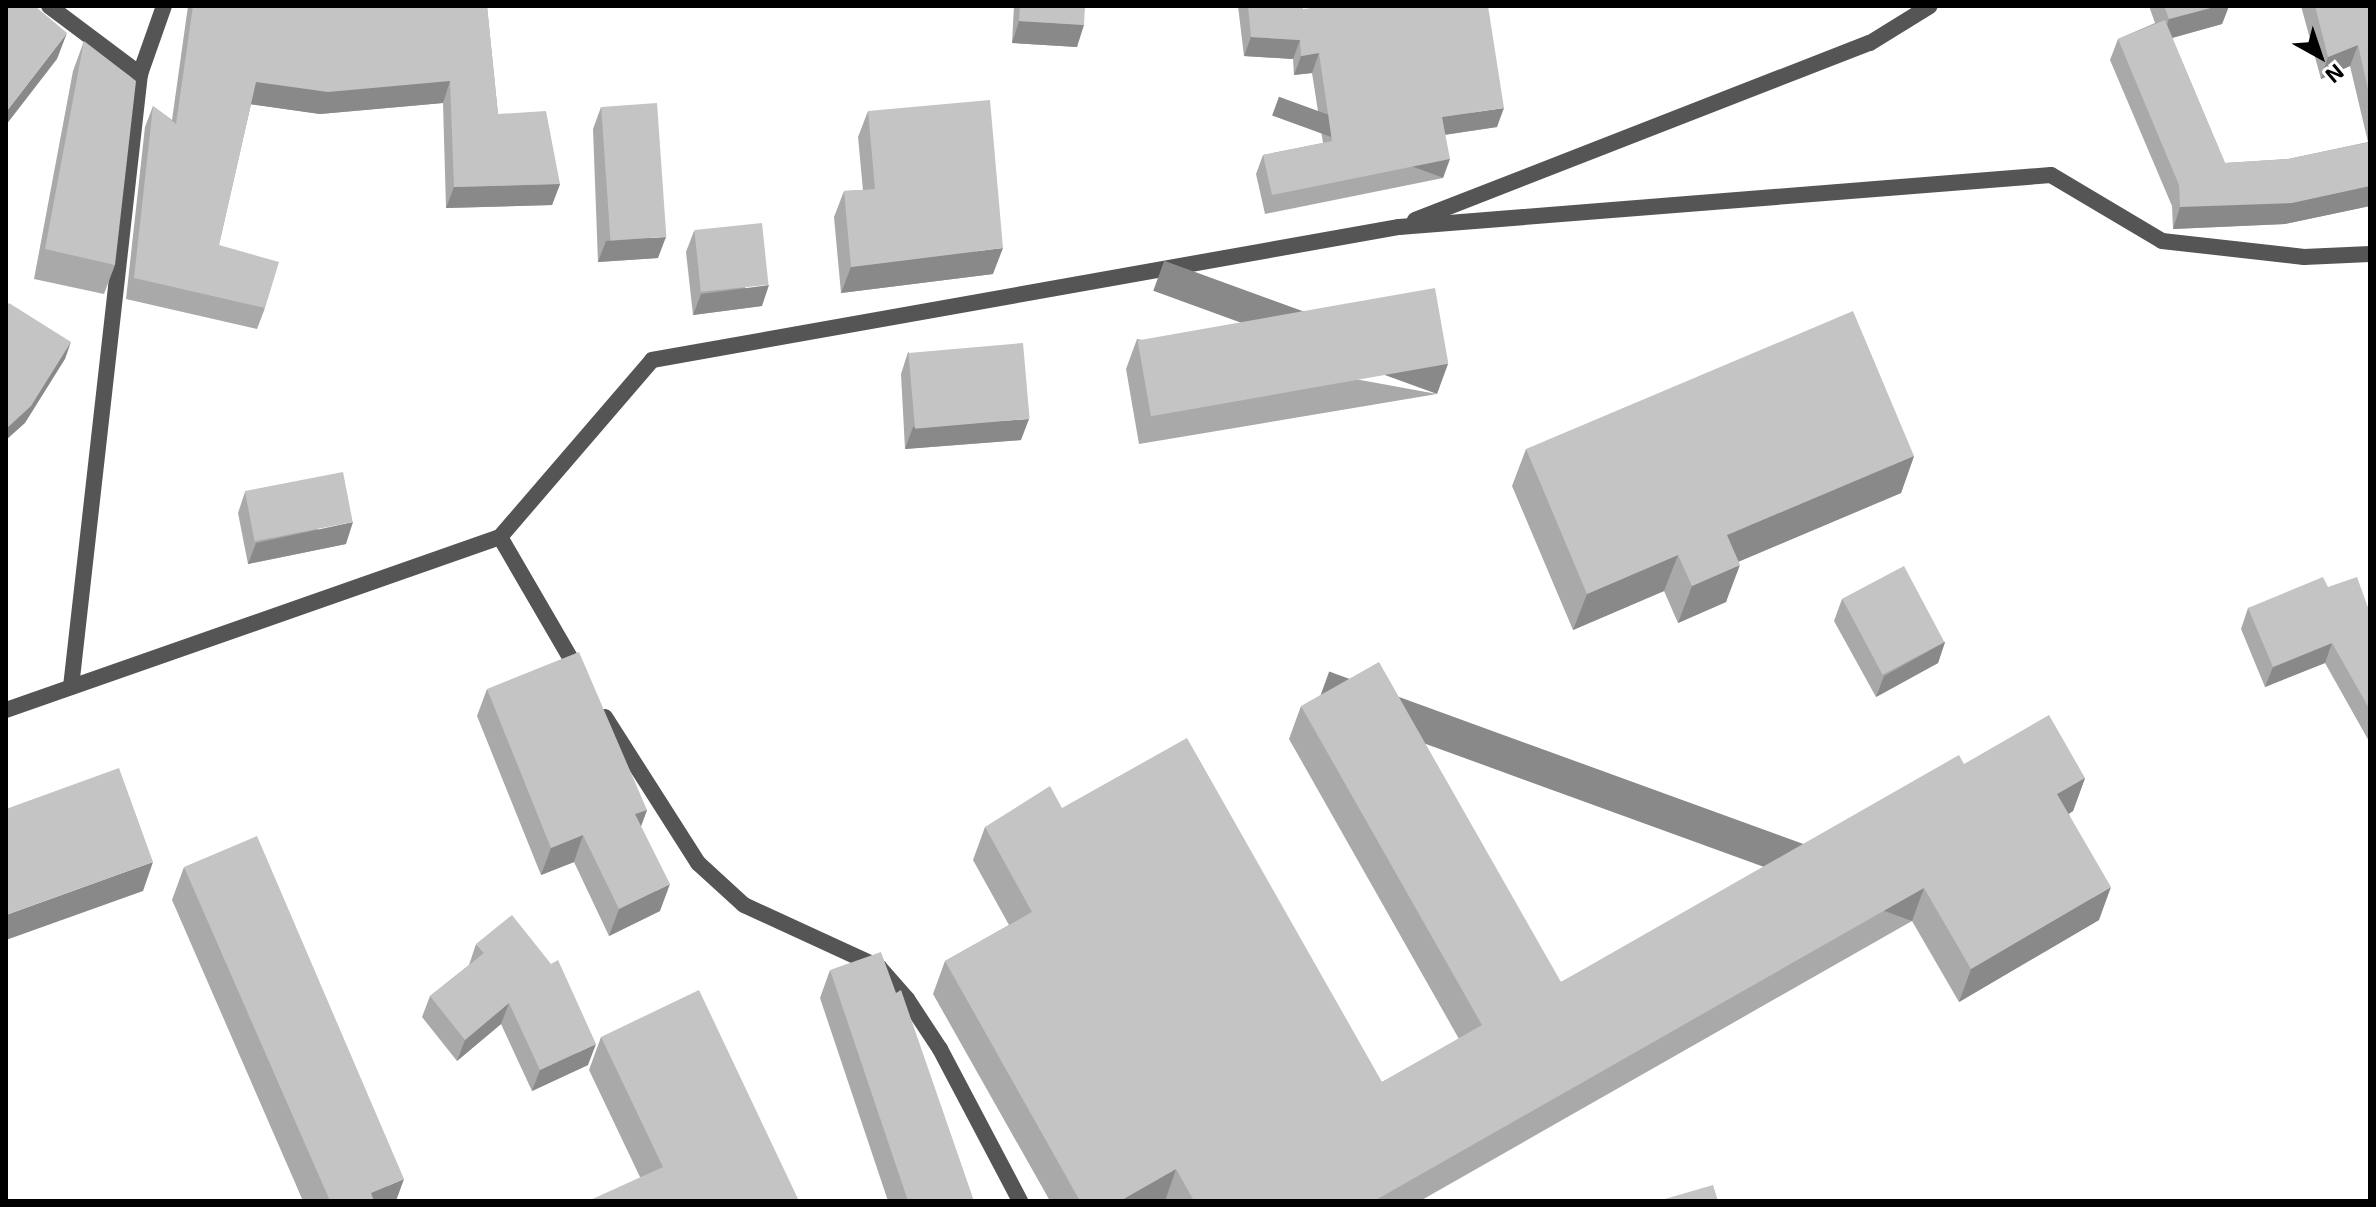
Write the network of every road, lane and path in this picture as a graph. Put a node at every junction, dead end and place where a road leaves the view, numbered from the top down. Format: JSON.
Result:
{"nodes":[{"id":1,"x":49,"y":6,"type":"edge"},
{"id":2,"x":164,"y":6,"type":"edge"},
{"id":3,"x":1930,"y":6,"type":"edge"},
{"id":4,"x":140,"y":74,"type":"junction"},
{"id":5,"x":1399,"y":227,"type":"junction"},
{"id":6,"x":2370,"y":254,"type":"edge"},
{"id":7,"x":500,"y":537,"type":"junction"},
{"id":8,"x":71,"y":687,"type":"junction"},
{"id":9,"x":6,"y":710,"type":"edge"},
{"id":10,"x":1020,"y":1201,"type":"edge"}],
"edges":[{"from":1,"to":4,"type":"street"},
{"from":2,"to":4,"type":"street"},
{"from":3,"to":5,"type":"street"},
{"from":4,"to":8,"type":"street"},
{"from":5,"to":6,"type":"street"},
{"from":5,"to":7,"type":"street"},
{"from":7,"to":8,"type":"street"},
{"from":7,"to":10,"type":"street"},
{"from":8,"to":9,"type":"street"}]}
